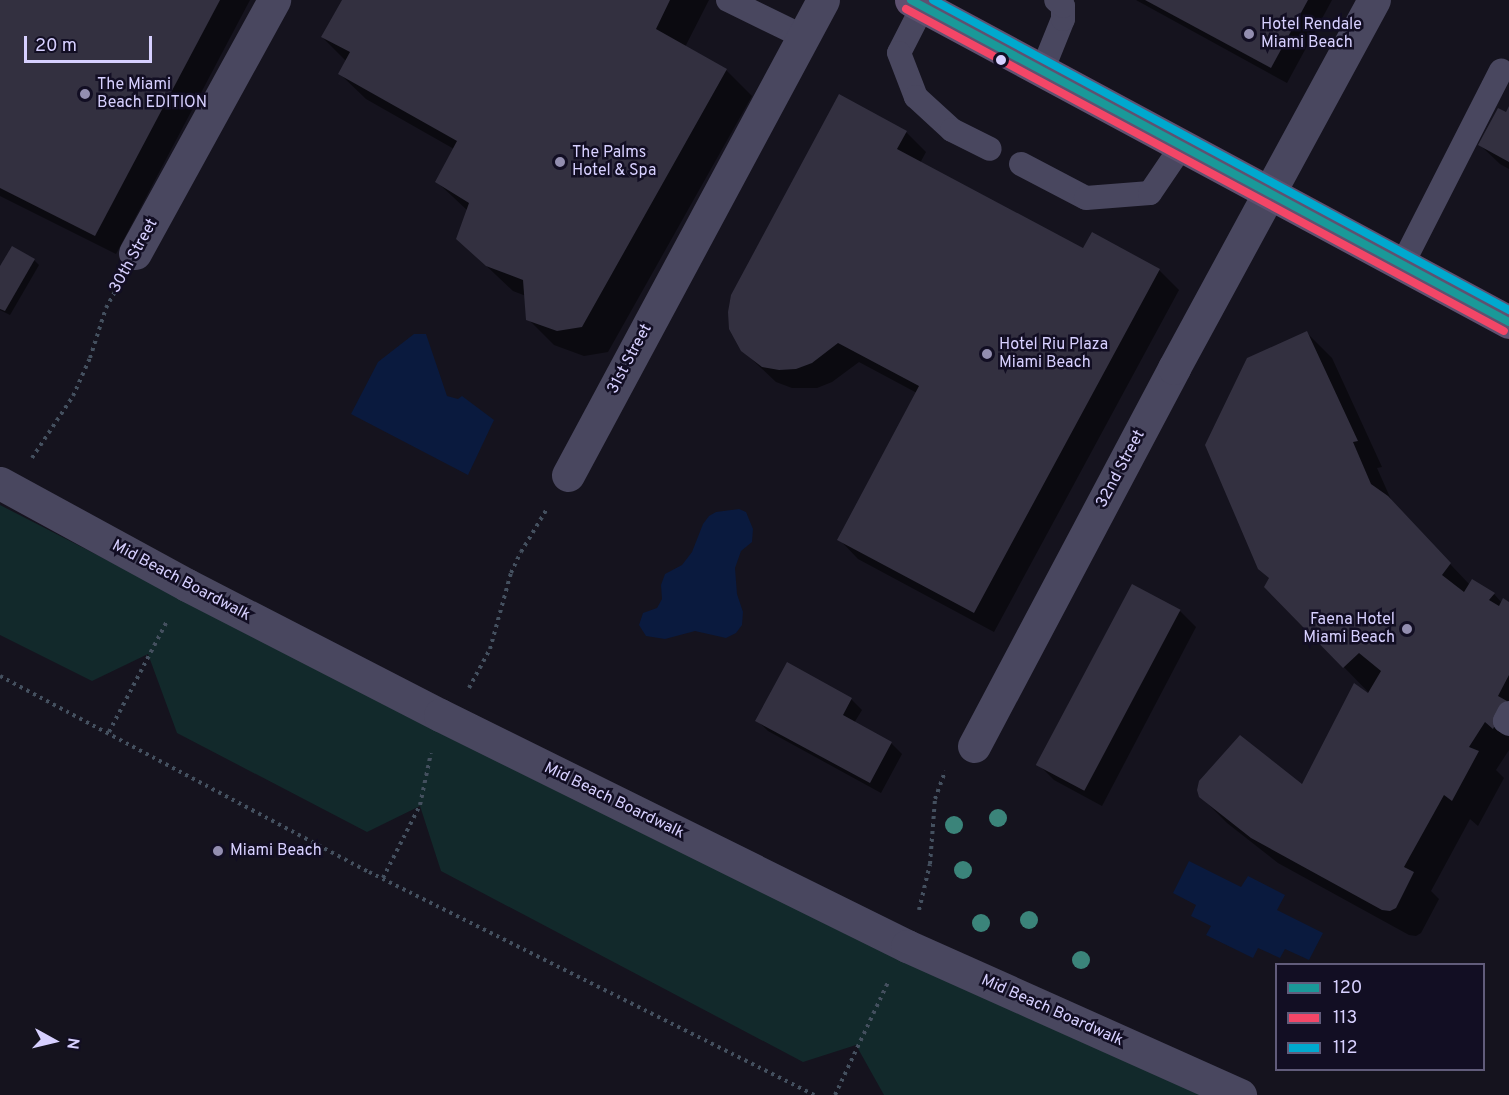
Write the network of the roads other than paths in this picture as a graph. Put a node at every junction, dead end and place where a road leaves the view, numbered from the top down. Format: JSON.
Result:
{"nodes":[{"id":1,"x":274,"y":0,"type":"edge"},
{"id":2,"x":728,"y":0,"type":"edge"},
{"id":3,"x":823,"y":0,"type":"edge"},
{"id":4,"x":1056,"y":0,"type":"edge"},
{"id":5,"x":1374,"y":0,"type":"edge"},
{"id":6,"x":920,"y":2,"type":"edge"},
{"id":7,"x":804,"y":37,"type":"junction"},
{"id":8,"x":1042,"y":71,"type":"junction"},
{"id":9,"x":1501,"y":71,"type":"dead end"},
{"id":10,"x":1182,"y":146,"type":"junction"},
{"id":11,"x":990,"y":149,"type":"dead end"},
{"id":12,"x":1021,"y":164,"type":"dead end"},
{"id":13,"x":1269,"y":192,"type":"junction"},
{"id":14,"x":135,"y":254,"type":"road end"},
{"id":15,"x":1403,"y":263,"type":"junction"},
{"id":16,"x":1509,"y":322,"type":"edge"},
{"id":17,"x":568,"y":475,"type":"road end"},
{"id":18,"x":5,"y":486,"type":"edge"},
{"id":19,"x":1509,"y":713,"type":"edge"},
{"id":20,"x":1509,"y":724,"type":"edge"},
{"id":21,"x":974,"y":746,"type":"road end"},
{"id":22,"x":1240,"y":1095,"type":"edge"}],
"edges":[{"from":1,"to":14,"type":"street","name":"30th Street"},
{"from":2,"to":7,"type":"lane"},
{"from":3,"to":7,"type":"street","name":"31st Street"},
{"from":4,"to":8,"type":"lane"},
{"from":5,"to":13,"type":"street","name":"32nd Street"},
{"from":6,"to":8,"type":"main road"},
{"from":6,"to":11,"type":"lane"},
{"from":7,"to":17,"type":"street","name":"31st Street"},
{"from":8,"to":10,"type":"main road"},
{"from":9,"to":15,"type":"lane"},
{"from":10,"to":12,"type":"lane"},
{"from":10,"to":13,"type":"main road"},
{"from":13,"to":15,"type":"main road"},
{"from":13,"to":21,"type":"street","name":"32nd Street"},
{"from":15,"to":16,"type":"main road"},
{"from":18,"to":22,"type":"street","name":"Mid Beach Boardwalk"},
{"from":19,"to":20,"type":"lane"}]}
